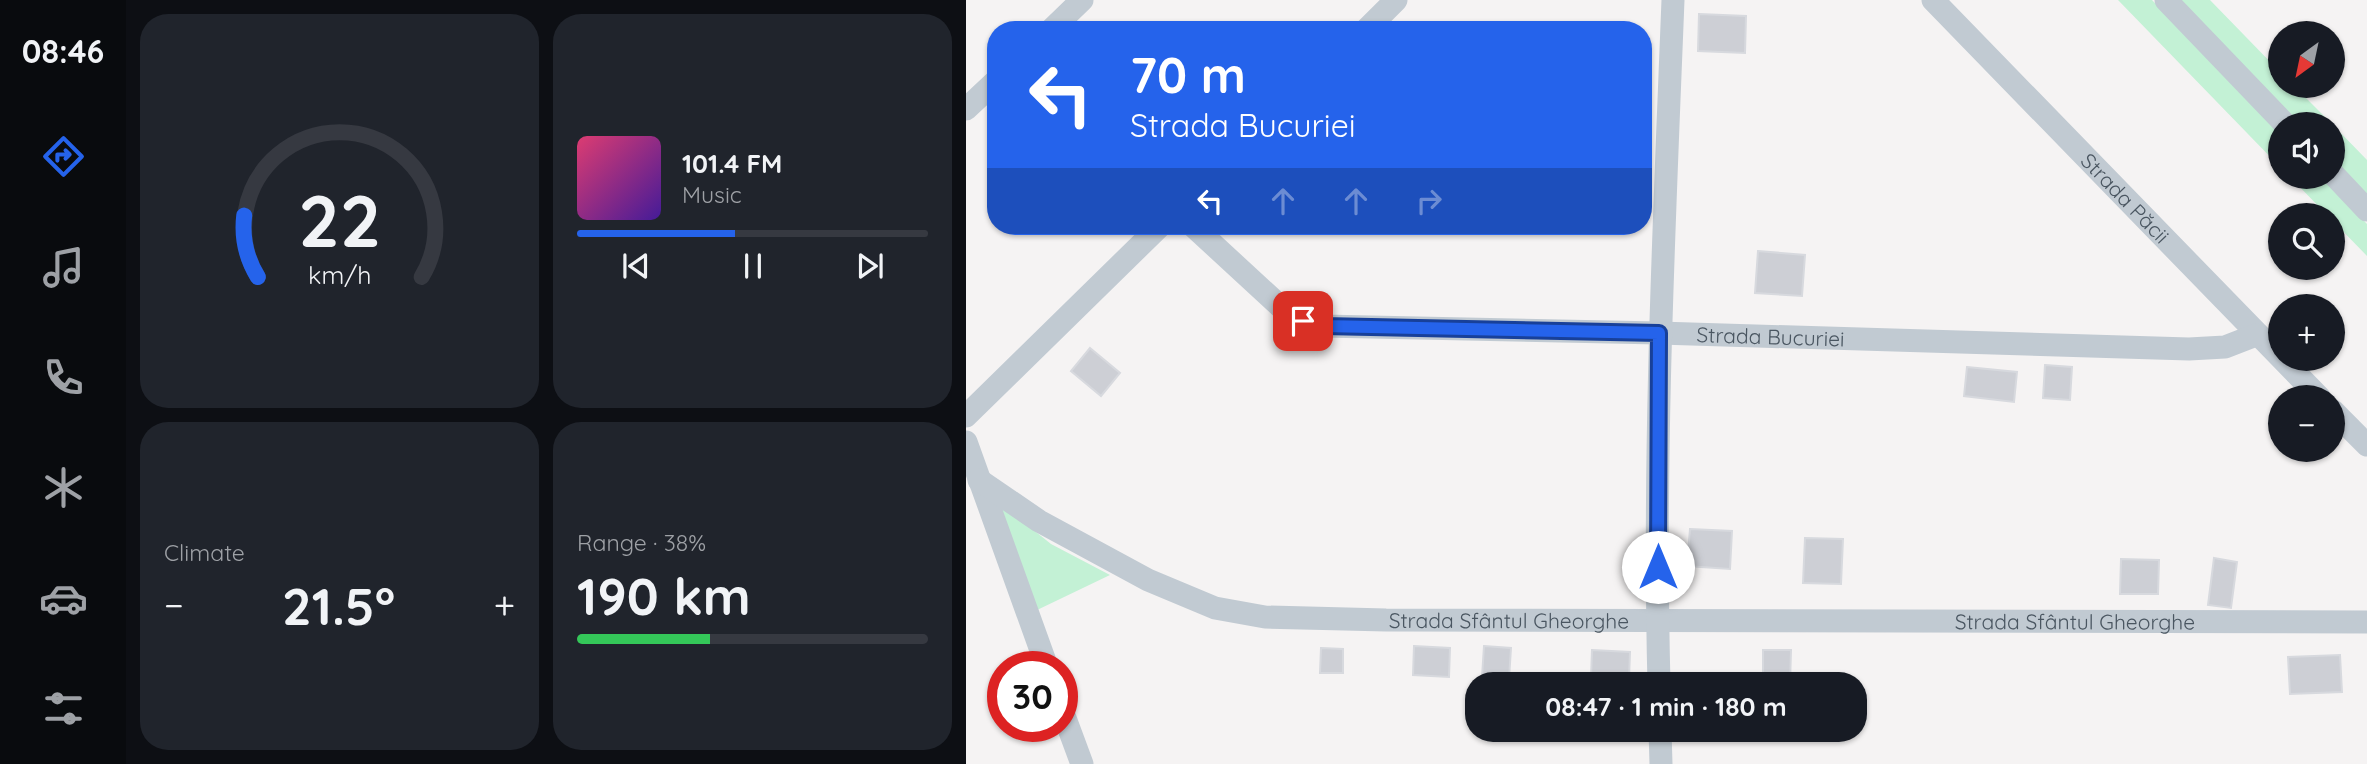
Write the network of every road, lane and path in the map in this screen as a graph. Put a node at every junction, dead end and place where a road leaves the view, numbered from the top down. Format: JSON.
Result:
{"nodes":[{"id":1,"x":1082,"y":0,"type":"edge"},
{"id":2,"x":1396,"y":0,"type":"edge"},
{"id":3,"x":1673,"y":0,"type":"edge"},
{"id":4,"x":1933,"y":0,"type":"edge"},
{"id":5,"x":2166,"y":0,"type":"edge"},
{"id":6,"x":1060,"y":21,"type":"edge"},
{"id":7,"x":1375,"y":21,"type":"edge"},
{"id":8,"x":987,"y":89,"type":"edge"},
{"id":9,"x":966,"y":109,"type":"edge"},
{"id":10,"x":2273,"y":112,"type":"edge"},
{"id":11,"x":2345,"y":187,"type":"edge"},
{"id":12,"x":2367,"y":210,"type":"edge"},
{"id":13,"x":1151,"y":235,"type":"edge"},
{"id":14,"x":1204,"y":235,"type":"edge"},
{"id":15,"x":1659,"y":333,"type":"junction"},
{"id":16,"x":2256,"y":335,"type":"junction"},
{"id":17,"x":2307,"y":385,"type":"edge"},
{"id":18,"x":966,"y":416,"type":"edge"},
{"id":19,"x":2345,"y":423,"type":"edge"},
{"id":20,"x":966,"y":442,"type":"edge"},
{"id":21,"x":2367,"y":445,"type":"edge"},
{"id":22,"x":979,"y":480,"type":"junction"},
{"id":23,"x":1657,"y":619,"type":"junction"},
{"id":24,"x":2367,"y":622,"type":"edge"},
{"id":25,"x":1041,"y":651,"type":"edge"},
{"id":26,"x":1659,"y":672,"type":"edge"},
{"id":27,"x":1074,"y":742,"type":"edge"},
{"id":28,"x":1660,"y":742,"type":"edge"},
{"id":29,"x":1082,"y":764,"type":"edge"},
{"id":30,"x":1661,"y":764,"type":"edge"}],
"edges":[{"from":1,"to":6,"type":"street"},
{"from":2,"to":7,"type":"street"},
{"from":3,"to":15,"type":"street"},
{"from":4,"to":16,"type":"street","name":"Strada Păcii"},
{"from":5,"to":10,"type":"street"},
{"from":8,"to":9,"type":"street"},
{"from":11,"to":12,"type":"street"},
{"from":13,"to":18,"type":"street"},
{"from":14,"to":15,"type":"street","name":"Strada Bucuriei"},
{"from":15,"to":16,"type":"street","name":"Strada Bucuriei"},
{"from":15,"to":23,"type":"street"},
{"from":16,"to":17,"type":"street","name":"Strada Păcii"},
{"from":19,"to":21,"type":"street"},
{"from":20,"to":22,"type":"street"},
{"from":22,"to":23,"type":"street","name":"Strada Sfântul Gheorghe"},
{"from":22,"to":25,"type":"street"},
{"from":23,"to":24,"type":"street","name":"Strada Sfântul Gheorghe"},
{"from":23,"to":26,"type":"street"},
{"from":27,"to":29,"type":"street"},
{"from":28,"to":30,"type":"street"}]}
